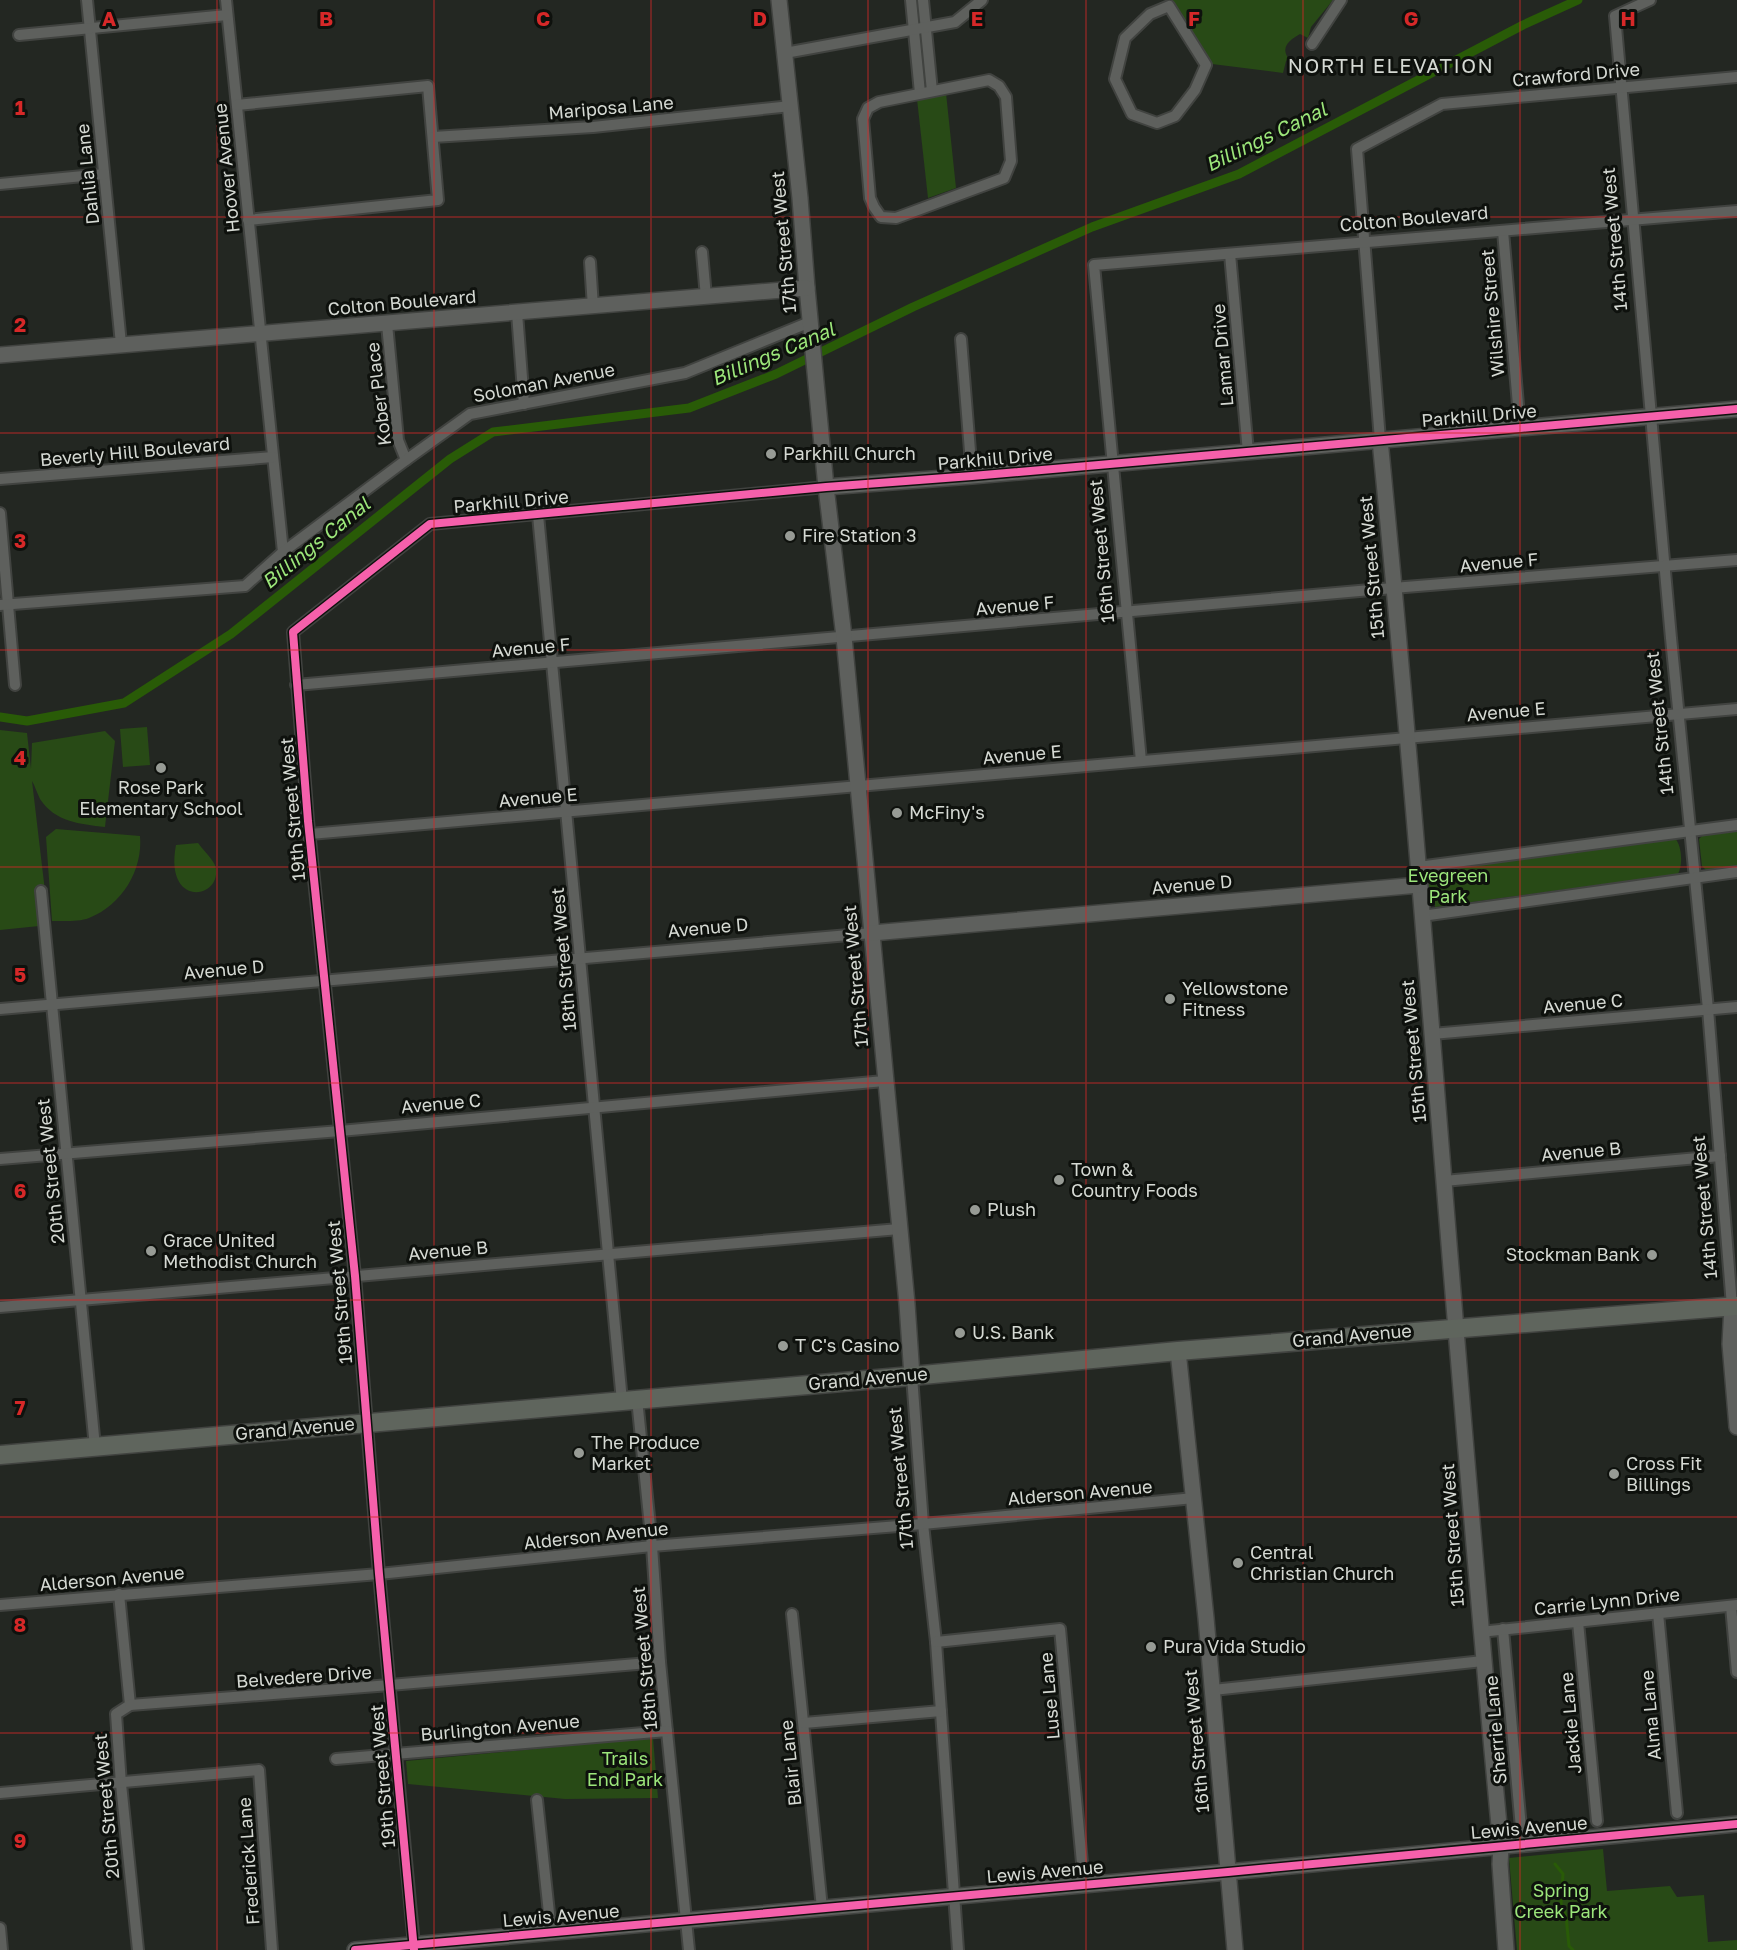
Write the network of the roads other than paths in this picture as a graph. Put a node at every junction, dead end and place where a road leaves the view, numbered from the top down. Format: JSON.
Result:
{"nodes":[{"id":1,"x":87,"y":0,"type":"edge"},
{"id":2,"x":226,"y":0,"type":"edge"},
{"id":3,"x":779,"y":0,"type":"edge"},
{"id":4,"x":911,"y":0,"type":"edge"},
{"id":5,"x":923,"y":0,"type":"edge"},
{"id":6,"x":982,"y":0,"type":"edge"},
{"id":7,"x":1341,"y":0,"type":"edge"},
{"id":8,"x":1650,"y":0,"type":"edge"},
{"id":9,"x":1167,"y":3,"type":"edge"},
{"id":10,"x":227,"y":15,"type":"junction"},
{"id":11,"x":90,"y":28,"type":"junction"},
{"id":12,"x":926,"y":28,"type":"junction"},
{"id":13,"x":914,"y":31,"type":"junction"},
{"id":14,"x":18,"y":35,"type":"dead end"},
{"id":15,"x":1312,"y":44,"type":"dead end"},
{"id":16,"x":785,"y":53,"type":"junction"},
{"id":17,"x":1737,"y":77,"type":"edge"},
{"id":18,"x":1621,"y":88,"type":"junction"},
{"id":19,"x":932,"y":91,"type":"junction"},
{"id":20,"x":920,"y":93,"type":"junction"},
{"id":21,"x":237,"y":105,"type":"junction"},
{"id":22,"x":790,"y":106,"type":"junction"},
{"id":23,"x":434,"y":137,"type":"junction"},
{"id":24,"x":1357,"y":148,"type":"joint"},
{"id":25,"x":104,"y":174,"type":"junction"},
{"id":26,"x":0,"y":184,"type":"edge"},
{"id":27,"x":1737,"y":211,"type":"edge"},
{"id":28,"x":1633,"y":219,"type":"junction"},
{"id":29,"x":248,"y":220,"type":"junction"},
{"id":30,"x":1503,"y":231,"type":"junction"},
{"id":31,"x":1366,"y":242,"type":"junction"},
{"id":32,"x":702,"y":252,"type":"dead end"},
{"id":33,"x":1230,"y":254,"type":"junction"},
{"id":34,"x":590,"y":262,"type":"dead end"},
{"id":35,"x":1094,"y":265,"type":"joint"},
{"id":36,"x":807,"y":288,"type":"junction"},
{"id":37,"x":706,"y":297,"type":"junction"},
{"id":38,"x":593,"y":307,"type":"junction"},
{"id":39,"x":517,"y":313,"type":"junction"},
{"id":40,"x":810,"y":322,"type":"junction"},
{"id":41,"x":387,"y":324,"type":"junction"},
{"id":42,"x":261,"y":333,"type":"junction"},
{"id":43,"x":961,"y":339,"type":"dead end"},
{"id":44,"x":122,"y":344,"type":"junction"},
{"id":45,"x":0,"y":355,"type":"edge"},
{"id":46,"x":524,"y":404,"type":"junction"},
{"id":47,"x":1737,"y":409,"type":"edge"},
{"id":48,"x":1651,"y":416,"type":"junction"},
{"id":49,"x":1520,"y":428,"type":"junction"},
{"id":50,"x":1380,"y":440,"type":"junction"},
{"id":51,"x":1248,"y":452,"type":"junction"},
{"id":52,"x":273,"y":457,"type":"junction"},
{"id":53,"x":406,"y":460,"type":"junction"},
{"id":54,"x":1113,"y":464,"type":"junction"},
{"id":55,"x":972,"y":476,"type":"junction"},
{"id":56,"x":0,"y":479,"type":"edge"},
{"id":57,"x":826,"y":487,"type":"junction"},
{"id":58,"x":0,"y":513,"type":"edge"},
{"id":59,"x":538,"y":515,"type":"junction"},
{"id":60,"x":283,"y":552,"type":"junction"},
{"id":61,"x":1737,"y":560,"type":"edge"},
{"id":62,"x":1665,"y":566,"type":"junction"},
{"id":63,"x":1393,"y":588,"type":"junction"},
{"id":64,"x":4,"y":604,"type":"edge"},
{"id":65,"x":1127,"y":613,"type":"junction"},
{"id":66,"x":293,"y":632,"type":"joint"},
{"id":67,"x":844,"y":638,"type":"junction"},
{"id":68,"x":552,"y":663,"type":"junction"},
{"id":69,"x":15,"y":685,"type":"dead end"},
{"id":70,"x":296,"y":685,"type":"junction"},
{"id":71,"x":1737,"y":709,"type":"edge"},
{"id":72,"x":1679,"y":714,"type":"junction"},
{"id":73,"x":1408,"y":737,"type":"junction"},
{"id":74,"x":1141,"y":761,"type":"junction"},
{"id":75,"x":857,"y":786,"type":"junction"},
{"id":76,"x":566,"y":812,"type":"junction"},
{"id":77,"x":1737,"y":825,"type":"edge"},
{"id":78,"x":1690,"y":831,"type":"junction"},
{"id":79,"x":310,"y":834,"type":"junction"},
{"id":80,"x":1418,"y":867,"type":"junction"},
{"id":81,"x":1737,"y":872,"type":"edge"},
{"id":82,"x":1695,"y":878,"type":"junction"},
{"id":83,"x":1419,"y":885,"type":"junction"},
{"id":84,"x":41,"y":891,"type":"dead end"},
{"id":85,"x":1422,"y":916,"type":"junction"},
{"id":86,"x":872,"y":933,"type":"junction"},
{"id":87,"x":580,"y":958,"type":"junction"},
{"id":88,"x":325,"y":981,"type":"junction"},
{"id":89,"x":51,"y":1005,"type":"junction"},
{"id":90,"x":1737,"y":1007,"type":"edge"},
{"id":91,"x":0,"y":1009,"type":"edge"},
{"id":92,"x":1708,"y":1009,"type":"junction"},
{"id":93,"x":1432,"y":1034,"type":"junction"},
{"id":94,"x":885,"y":1081,"type":"junction"},
{"id":95,"x":594,"y":1106,"type":"junction"},
{"id":96,"x":340,"y":1131,"type":"junction"},
{"id":97,"x":66,"y":1153,"type":"junction"},
{"id":98,"x":1720,"y":1156,"type":"junction"},
{"id":99,"x":0,"y":1159,"type":"edge"},
{"id":100,"x":1444,"y":1181,"type":"junction"},
{"id":101,"x":899,"y":1229,"type":"junction"},
{"id":102,"x":608,"y":1254,"type":"junction"},
{"id":103,"x":355,"y":1276,"type":"junction"},
{"id":104,"x":81,"y":1299,"type":"junction"},
{"id":105,"x":1735,"y":1306,"type":"edge"},
{"id":106,"x":0,"y":1307,"type":"edge"},
{"id":107,"x":1457,"y":1328,"type":"junction"},
{"id":108,"x":1178,"y":1350,"type":"junction"},
{"id":109,"x":912,"y":1376,"type":"junction"},
{"id":110,"x":630,"y":1400,"type":"junction"},
{"id":111,"x":366,"y":1423,"type":"junction"},
{"id":112,"x":1737,"y":1427,"type":"edge"},
{"id":113,"x":95,"y":1447,"type":"junction"},
{"id":114,"x":0,"y":1455,"type":"edge"},
{"id":115,"x":1194,"y":1498,"type":"junction"},
{"id":116,"x":923,"y":1524,"type":"junction"},
{"id":117,"x":652,"y":1546,"type":"junction"},
{"id":118,"x":379,"y":1574,"type":"junction"},
{"id":119,"x":119,"y":1594,"type":"junction"},
{"id":120,"x":0,"y":1605,"type":"edge"},
{"id":121,"x":1734,"y":1605,"type":"edge"},
{"id":122,"x":1658,"y":1613,"type":"junction"},
{"id":123,"x":792,"y":1614,"type":"dead end"},
{"id":124,"x":1578,"y":1622,"type":"junction"},
{"id":125,"x":1503,"y":1629,"type":"junction"},
{"id":126,"x":1480,"y":1632,"type":"junction"},
{"id":127,"x":936,"y":1642,"type":"junction"},
{"id":128,"x":1483,"y":1661,"type":"junction"},
{"id":129,"x":660,"y":1662,"type":"junction"},
{"id":130,"x":1737,"y":1672,"type":"edge"},
{"id":131,"x":390,"y":1685,"type":"junction"},
{"id":132,"x":1213,"y":1690,"type":"junction"},
{"id":133,"x":130,"y":1705,"type":"junction"},
{"id":134,"x":941,"y":1711,"type":"junction"},
{"id":135,"x":804,"y":1723,"type":"junction"},
{"id":136,"x":667,"y":1731,"type":"junction"},
{"id":137,"x":396,"y":1753,"type":"junction"},
{"id":138,"x":336,"y":1759,"type":"dead end"},
{"id":139,"x":121,"y":1784,"type":"junction"},
{"id":140,"x":0,"y":1793,"type":"edge"},
{"id":141,"x":537,"y":1800,"type":"dead end"},
{"id":142,"x":1677,"y":1813,"type":"dead end"},
{"id":143,"x":1597,"y":1821,"type":"dead end"},
{"id":144,"x":1737,"y":1824,"type":"edge"},
{"id":145,"x":1521,"y":1828,"type":"dead end"},
{"id":146,"x":1501,"y":1846,"type":"junction"},
{"id":147,"x":1228,"y":1872,"type":"junction"},
{"id":148,"x":1084,"y":1884,"type":"junction"},
{"id":149,"x":954,"y":1895,"type":"junction"},
{"id":150,"x":822,"y":1908,"type":"junction"},
{"id":151,"x":686,"y":1920,"type":"junction"},
{"id":152,"x":0,"y":1928,"type":"edge"},
{"id":153,"x":551,"y":1932,"type":"junction"},
{"id":154,"x":414,"y":1947,"type":"edge"},
{"id":155,"x":2,"y":1950,"type":"edge"},
{"id":156,"x":138,"y":1950,"type":"edge"},
{"id":157,"x":272,"y":1950,"type":"edge"},
{"id":158,"x":356,"y":1950,"type":"edge"},
{"id":159,"x":689,"y":1950,"type":"edge"},
{"id":160,"x":958,"y":1950,"type":"edge"},
{"id":161,"x":1235,"y":1950,"type":"edge"},
{"id":162,"x":1506,"y":1950,"type":"edge"}],
"edges":[{"from":1,"to":11,"type":"street","name":"Dahlia Lane"},
{"from":2,"to":10,"type":"street","name":"Hoover Avenue"},
{"from":3,"to":16,"type":"street","name":"17th Street West"},
{"from":4,"to":13,"type":"street"},
{"from":5,"to":12,"type":"street"},
{"from":6,"to":12,"type":"street"},
{"from":7,"to":15,"type":"street"},
{"from":8,"to":18,"type":"street","name":"14th Street West"},
{"from":9,"to":9,"type":"street"},
{"from":10,"to":11,"type":"street"},
{"from":10,"to":21,"type":"street","name":"Hoover Avenue"},
{"from":11,"to":14,"type":"street"},
{"from":11,"to":25,"type":"street","name":"Dahlia Lane"},
{"from":12,"to":13,"type":"street"},
{"from":12,"to":19,"type":"street"},
{"from":13,"to":16,"type":"street"},
{"from":13,"to":20,"type":"street"},
{"from":16,"to":22,"type":"street","name":"17th Street West"},
{"from":17,"to":18,"type":"street","name":"Crawford Drive"},
{"from":18,"to":24,"type":"street","name":"Crawford Drive"},
{"from":18,"to":28,"type":"street","name":"14th Street West"},
{"from":19,"to":20,"type":"street"},
{"from":19,"to":20,"type":"street"},
{"from":21,"to":23,"type":"street"},
{"from":21,"to":29,"type":"street","name":"Hoover Avenue"},
{"from":22,"to":23,"type":"street","name":"Mariposa Lane"},
{"from":22,"to":36,"type":"street","name":"17th Street West"},
{"from":23,"to":29,"type":"street"},
{"from":24,"to":31,"type":"street","name":"15th Street West"},
{"from":25,"to":26,"type":"street"},
{"from":25,"to":44,"type":"street","name":"Dahlia Lane"},
{"from":27,"to":28,"type":"street","name":"Colton Boulevard"},
{"from":28,"to":30,"type":"street","name":"Colton Boulevard"},
{"from":28,"to":48,"type":"street","name":"14th Street West"},
{"from":29,"to":42,"type":"street","name":"Hoover Avenue"},
{"from":30,"to":31,"type":"street","name":"Colton Boulevard"},
{"from":30,"to":49,"type":"street","name":"Wilshire Street"},
{"from":31,"to":33,"type":"street","name":"Colton Boulevard"},
{"from":31,"to":50,"type":"street","name":"15th Street West"},
{"from":32,"to":37,"type":"street"},
{"from":33,"to":35,"type":"street","name":"Colton Boulevard"},
{"from":33,"to":51,"type":"street","name":"Lamar Drive"},
{"from":34,"to":38,"type":"street"},
{"from":35,"to":54,"type":"street","name":"16th Street West"},
{"from":36,"to":37,"type":"street","name":"Colton Boulevard"},
{"from":36,"to":40,"type":"street","name":"17th Street West"},
{"from":37,"to":38,"type":"street","name":"Colton Boulevard"},
{"from":38,"to":39,"type":"street","name":"Colton Boulevard"},
{"from":39,"to":41,"type":"street","name":"Colton Boulevard"},
{"from":39,"to":46,"type":"street"},
{"from":40,"to":46,"type":"street","name":"Soloman Avenue"},
{"from":40,"to":57,"type":"street","name":"17th Street West"},
{"from":41,"to":42,"type":"street","name":"Colton Boulevard"},
{"from":41,"to":53,"type":"street","name":"Kober Place"},
{"from":42,"to":44,"type":"street","name":"Colton Boulevard"},
{"from":42,"to":52,"type":"street"},
{"from":43,"to":55,"type":"street"},
{"from":44,"to":45,"type":"street","name":"Colton Boulevard"},
{"from":46,"to":53,"type":"street","name":"Soloman Avenue"},
{"from":47,"to":48,"type":"street","name":"Parkhill Drive"},
{"from":48,"to":49,"type":"street","name":"Parkhill Drive"},
{"from":48,"to":62,"type":"street","name":"14th Street West"},
{"from":49,"to":50,"type":"street","name":"Parkhill Drive"},
{"from":50,"to":51,"type":"street","name":"Parkhill Drive"},
{"from":50,"to":63,"type":"street","name":"15th Street West"},
{"from":51,"to":54,"type":"street","name":"Parkhill Drive"},
{"from":52,"to":56,"type":"street","name":"Beverly Hill Boulevard"},
{"from":52,"to":60,"type":"street"},
{"from":53,"to":60,"type":"street","name":"Soloman Avenue"},
{"from":54,"to":55,"type":"street","name":"Parkhill Drive"},
{"from":54,"to":65,"type":"street","name":"16th Street West"},
{"from":55,"to":57,"type":"street","name":"Parkhill Drive"},
{"from":57,"to":59,"type":"street","name":"Parkhill Drive"},
{"from":57,"to":67,"type":"street","name":"17th Street West"},
{"from":58,"to":64,"type":"street"},
{"from":59,"to":66,"type":"street","name":"Parkhill Drive"},
{"from":59,"to":68,"type":"street","name":"18th Street West"},
{"from":60,"to":64,"type":"street"},
{"from":61,"to":62,"type":"street","name":"Avenue F"},
{"from":62,"to":63,"type":"street","name":"Avenue F"},
{"from":62,"to":72,"type":"street","name":"14th Street West"},
{"from":63,"to":65,"type":"street","name":"Avenue F"},
{"from":63,"to":73,"type":"street","name":"15th Street West"},
{"from":64,"to":69,"type":"street"},
{"from":65,"to":67,"type":"street","name":"Avenue F"},
{"from":65,"to":74,"type":"street","name":"16th Street West"},
{"from":66,"to":70,"type":"street","name":"19th Street West"},
{"from":67,"to":68,"type":"street","name":"Avenue F"},
{"from":67,"to":75,"type":"street","name":"17th Street West"},
{"from":68,"to":70,"type":"street","name":"Avenue F"},
{"from":68,"to":76,"type":"street","name":"18th Street West"},
{"from":70,"to":79,"type":"street","name":"19th Street West"},
{"from":71,"to":72,"type":"street","name":"Avenue E"},
{"from":72,"to":73,"type":"street","name":"Avenue E"},
{"from":72,"to":78,"type":"street","name":"14th Street West"},
{"from":73,"to":74,"type":"street","name":"Avenue E"},
{"from":73,"to":80,"type":"street","name":"15th Street West"},
{"from":74,"to":75,"type":"street","name":"Avenue E"},
{"from":75,"to":76,"type":"street","name":"Avenue E"},
{"from":75,"to":86,"type":"street","name":"17th Street West"},
{"from":76,"to":79,"type":"street","name":"Avenue E"},
{"from":76,"to":87,"type":"street","name":"18th Street West"},
{"from":77,"to":78,"type":"street"},
{"from":78,"to":80,"type":"street"},
{"from":78,"to":82,"type":"street","name":"14th Street West"},
{"from":79,"to":88,"type":"street","name":"19th Street West"},
{"from":80,"to":83,"type":"street","name":"15th Street West"},
{"from":81,"to":82,"type":"street"},
{"from":82,"to":85,"type":"street"},
{"from":82,"to":92,"type":"street","name":"14th Street West"},
{"from":83,"to":85,"type":"street","name":"15th Street West"},
{"from":83,"to":86,"type":"street","name":"Avenue D"},
{"from":84,"to":89,"type":"street","name":"20th Street West"},
{"from":85,"to":93,"type":"street","name":"15th Street West"},
{"from":86,"to":87,"type":"street","name":"Avenue D"},
{"from":86,"to":94,"type":"street","name":"17th Street West"},
{"from":87,"to":88,"type":"street","name":"Avenue D"},
{"from":87,"to":95,"type":"street","name":"18th Street West"},
{"from":88,"to":89,"type":"street","name":"Avenue D"},
{"from":88,"to":96,"type":"street","name":"19th Street West"},
{"from":89,"to":91,"type":"street","name":"Avenue D"},
{"from":89,"to":97,"type":"street","name":"20th Street West"},
{"from":90,"to":92,"type":"street","name":"Avenue C"},
{"from":92,"to":93,"type":"street","name":"Avenue C"},
{"from":92,"to":98,"type":"street","name":"14th Street West"},
{"from":93,"to":100,"type":"street","name":"15th Street West"},
{"from":94,"to":95,"type":"street","name":"Avenue C"},
{"from":94,"to":101,"type":"street","name":"17th Street West"},
{"from":95,"to":96,"type":"street","name":"Avenue C"},
{"from":95,"to":102,"type":"street","name":"18th Street West"},
{"from":96,"to":97,"type":"street","name":"Avenue C"},
{"from":96,"to":103,"type":"street","name":"19th Street West"},
{"from":97,"to":99,"type":"street","name":"Avenue C"},
{"from":97,"to":104,"type":"street","name":"20th Street West"},
{"from":98,"to":100,"type":"street","name":"Avenue B"},
{"from":98,"to":105,"type":"street","name":"14th Street West"},
{"from":100,"to":107,"type":"street","name":"15th Street West"},
{"from":101,"to":102,"type":"street","name":"Avenue B"},
{"from":101,"to":109,"type":"street","name":"17th Street West"},
{"from":102,"to":103,"type":"street","name":"Avenue B"},
{"from":102,"to":110,"type":"street","name":"18th Street West"},
{"from":103,"to":104,"type":"street","name":"Avenue B"},
{"from":103,"to":111,"type":"street","name":"19th Street West"},
{"from":104,"to":106,"type":"street","name":"Avenue B"},
{"from":104,"to":113,"type":"street","name":"20th Street West"},
{"from":105,"to":107,"type":"main road","name":"Grand Avenue"},
{"from":105,"to":112,"type":"street","name":"14th Street West"},
{"from":107,"to":108,"type":"main road","name":"Grand Avenue"},
{"from":107,"to":126,"type":"street","name":"15th Street West"},
{"from":108,"to":109,"type":"main road","name":"Grand Avenue"},
{"from":108,"to":115,"type":"street","name":"16th Street West"},
{"from":109,"to":110,"type":"main road","name":"Grand Avenue"},
{"from":109,"to":116,"type":"street","name":"17th Street West"},
{"from":110,"to":111,"type":"main road","name":"Grand Avenue"},
{"from":110,"to":117,"type":"street","name":"18th Street West"},
{"from":111,"to":113,"type":"main road","name":"Grand Avenue"},
{"from":111,"to":118,"type":"street","name":"19th Street West"},
{"from":113,"to":114,"type":"main road","name":"Grand Avenue"},
{"from":115,"to":116,"type":"street","name":"Alderson Avenue"},
{"from":115,"to":132,"type":"street","name":"16th Street West"},
{"from":116,"to":117,"type":"street","name":"Alderson Avenue"},
{"from":116,"to":127,"type":"street","name":"17th Street West"},
{"from":117,"to":118,"type":"street","name":"Alderson Avenue"},
{"from":117,"to":129,"type":"street","name":"18th Street West"},
{"from":118,"to":119,"type":"street","name":"Alderson Avenue"},
{"from":118,"to":131,"type":"street","name":"19th Street West"},
{"from":119,"to":120,"type":"street","name":"Alderson Avenue"},
{"from":119,"to":133,"type":"street"},
{"from":121,"to":122,"type":"street","name":"Carrie Lynn Drive"},
{"from":121,"to":130,"type":"street"},
{"from":122,"to":124,"type":"street","name":"Carrie Lynn Drive"},
{"from":122,"to":142,"type":"street","name":"Alma Lane"},
{"from":123,"to":135,"type":"street","name":"Blair Lane"},
{"from":124,"to":125,"type":"street","name":"Carrie Lynn Drive"},
{"from":124,"to":143,"type":"street","name":"Jackie Lane"},
{"from":125,"to":126,"type":"street","name":"Carrie Lynn Drive"},
{"from":125,"to":145,"type":"street","name":"Sherrie Lane"},
{"from":126,"to":128,"type":"street","name":"15th Street West"},
{"from":127,"to":134,"type":"street","name":"17th Street West"},
{"from":127,"to":148,"type":"street","name":"Luse Lane"},
{"from":128,"to":132,"type":"street"},
{"from":128,"to":146,"type":"street","name":"15th Street West"},
{"from":129,"to":131,"type":"street","name":"Belvedere Drive"},
{"from":129,"to":136,"type":"street","name":"18th Street West"},
{"from":131,"to":133,"type":"street","name":"Belvedere Drive"},
{"from":131,"to":137,"type":"street","name":"19th Street West"},
{"from":132,"to":147,"type":"street","name":"16th Street West"},
{"from":133,"to":139,"type":"street","name":"20th Street West"},
{"from":134,"to":135,"type":"street"},
{"from":134,"to":149,"type":"street","name":"17th Street West"},
{"from":135,"to":150,"type":"street","name":"Blair Lane"},
{"from":136,"to":137,"type":"street","name":"Burlington Avenue"},
{"from":136,"to":151,"type":"street","name":"18th Street West"},
{"from":137,"to":138,"type":"street","name":"Burlington Avenue"},
{"from":137,"to":154,"type":"street","name":"19th Street West"},
{"from":139,"to":140,"type":"street"},
{"from":139,"to":156,"type":"street","name":"20th Street West"},
{"from":139,"to":157,"type":"street","name":"Frederick Lane"},
{"from":141,"to":153,"type":"street"},
{"from":144,"to":146,"type":"street","name":"Lewis Avenue"},
{"from":146,"to":147,"type":"street","name":"Lewis Avenue"},
{"from":146,"to":162,"type":"street","name":"15th Street West"},
{"from":147,"to":148,"type":"street","name":"Lewis Avenue"},
{"from":147,"to":161,"type":"street","name":"16th Street West"},
{"from":148,"to":149,"type":"street","name":"Lewis Avenue"},
{"from":149,"to":150,"type":"street","name":"Lewis Avenue"},
{"from":149,"to":160,"type":"street","name":"17th Street West"},
{"from":150,"to":151,"type":"street","name":"Lewis Avenue"},
{"from":151,"to":153,"type":"street","name":"Lewis Avenue"},
{"from":151,"to":159,"type":"street","name":"18th Street West"},
{"from":152,"to":155,"type":"street"},
{"from":153,"to":154,"type":"street","name":"Lewis Avenue"},
{"from":154,"to":158,"type":"street","name":"Lewis Avenue"}]}
